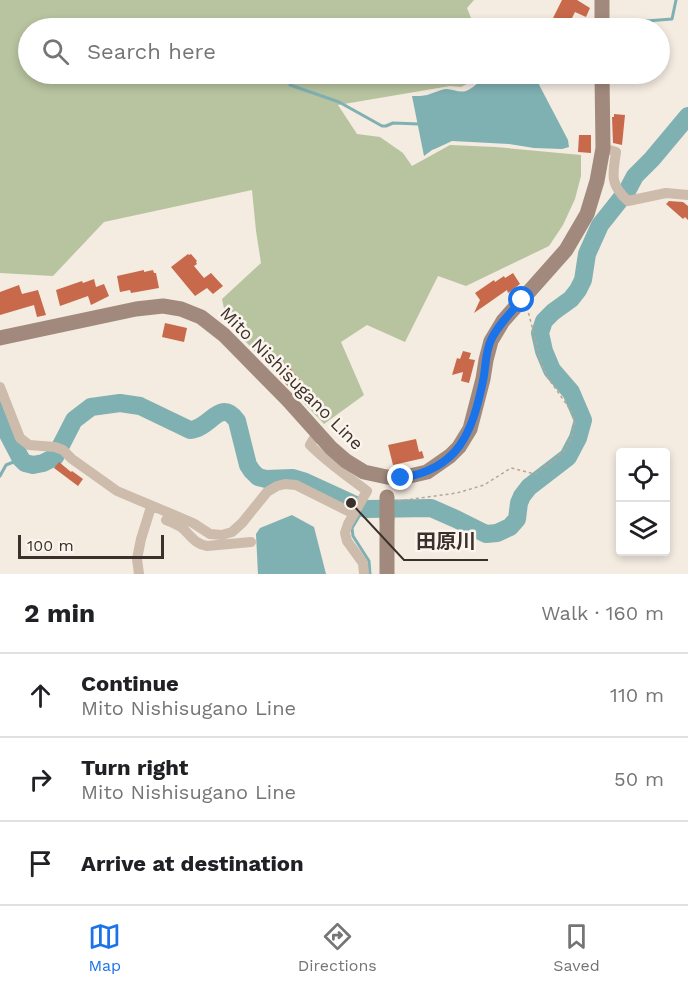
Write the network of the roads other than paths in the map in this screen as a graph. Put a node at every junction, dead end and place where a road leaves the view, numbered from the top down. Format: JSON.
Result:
{"nodes":[{"id":1,"x":602,"y":0,"type":"edge"},
{"id":2,"x":602,"y":18,"type":"edge"},
{"id":3,"x":602,"y":84,"type":"edge"},
{"id":4,"x":603,"y":148,"type":"junction"},
{"id":5,"x":688,"y":195,"type":"edge"},
{"id":6,"x":0,"y":338,"type":"edge"},
{"id":7,"x":0,"y":387,"type":"edge"},
{"id":8,"x":317,"y":433,"type":"junction"},
{"id":9,"x":387,"y":477,"type":"junction"},
{"id":10,"x":150,"y":510,"type":"junction"},
{"id":11,"x":356,"y":510,"type":"junction"},
{"id":12,"x":251,"y":542,"type":"dead end"},
{"id":13,"x":139,"y":574,"type":"edge"},
{"id":14,"x":364,"y":574,"type":"edge"},
{"id":15,"x":387,"y":574,"type":"edge"}],
"edges":[{"from":1,"to":2,"type":"main road"},
{"from":3,"to":4,"type":"main road","name":"Mito Nishisugano Line"},
{"from":4,"to":5,"type":"street"},
{"from":4,"to":9,"type":"main road","name":"Mito Nishisugano Line"},
{"from":6,"to":8,"type":"main road","name":"Mito Nishisugano Line"},
{"from":7,"to":10,"type":"street"},
{"from":8,"to":9,"type":"main road","name":"Mito Nishisugano Line"},
{"from":8,"to":11,"type":"street"},
{"from":9,"to":15,"type":"main road","bridge":true},
{"from":10,"to":11,"type":"street"},
{"from":10,"to":12,"type":"street"},
{"from":10,"to":13,"type":"street"},
{"from":11,"to":14,"type":"street"}]}
